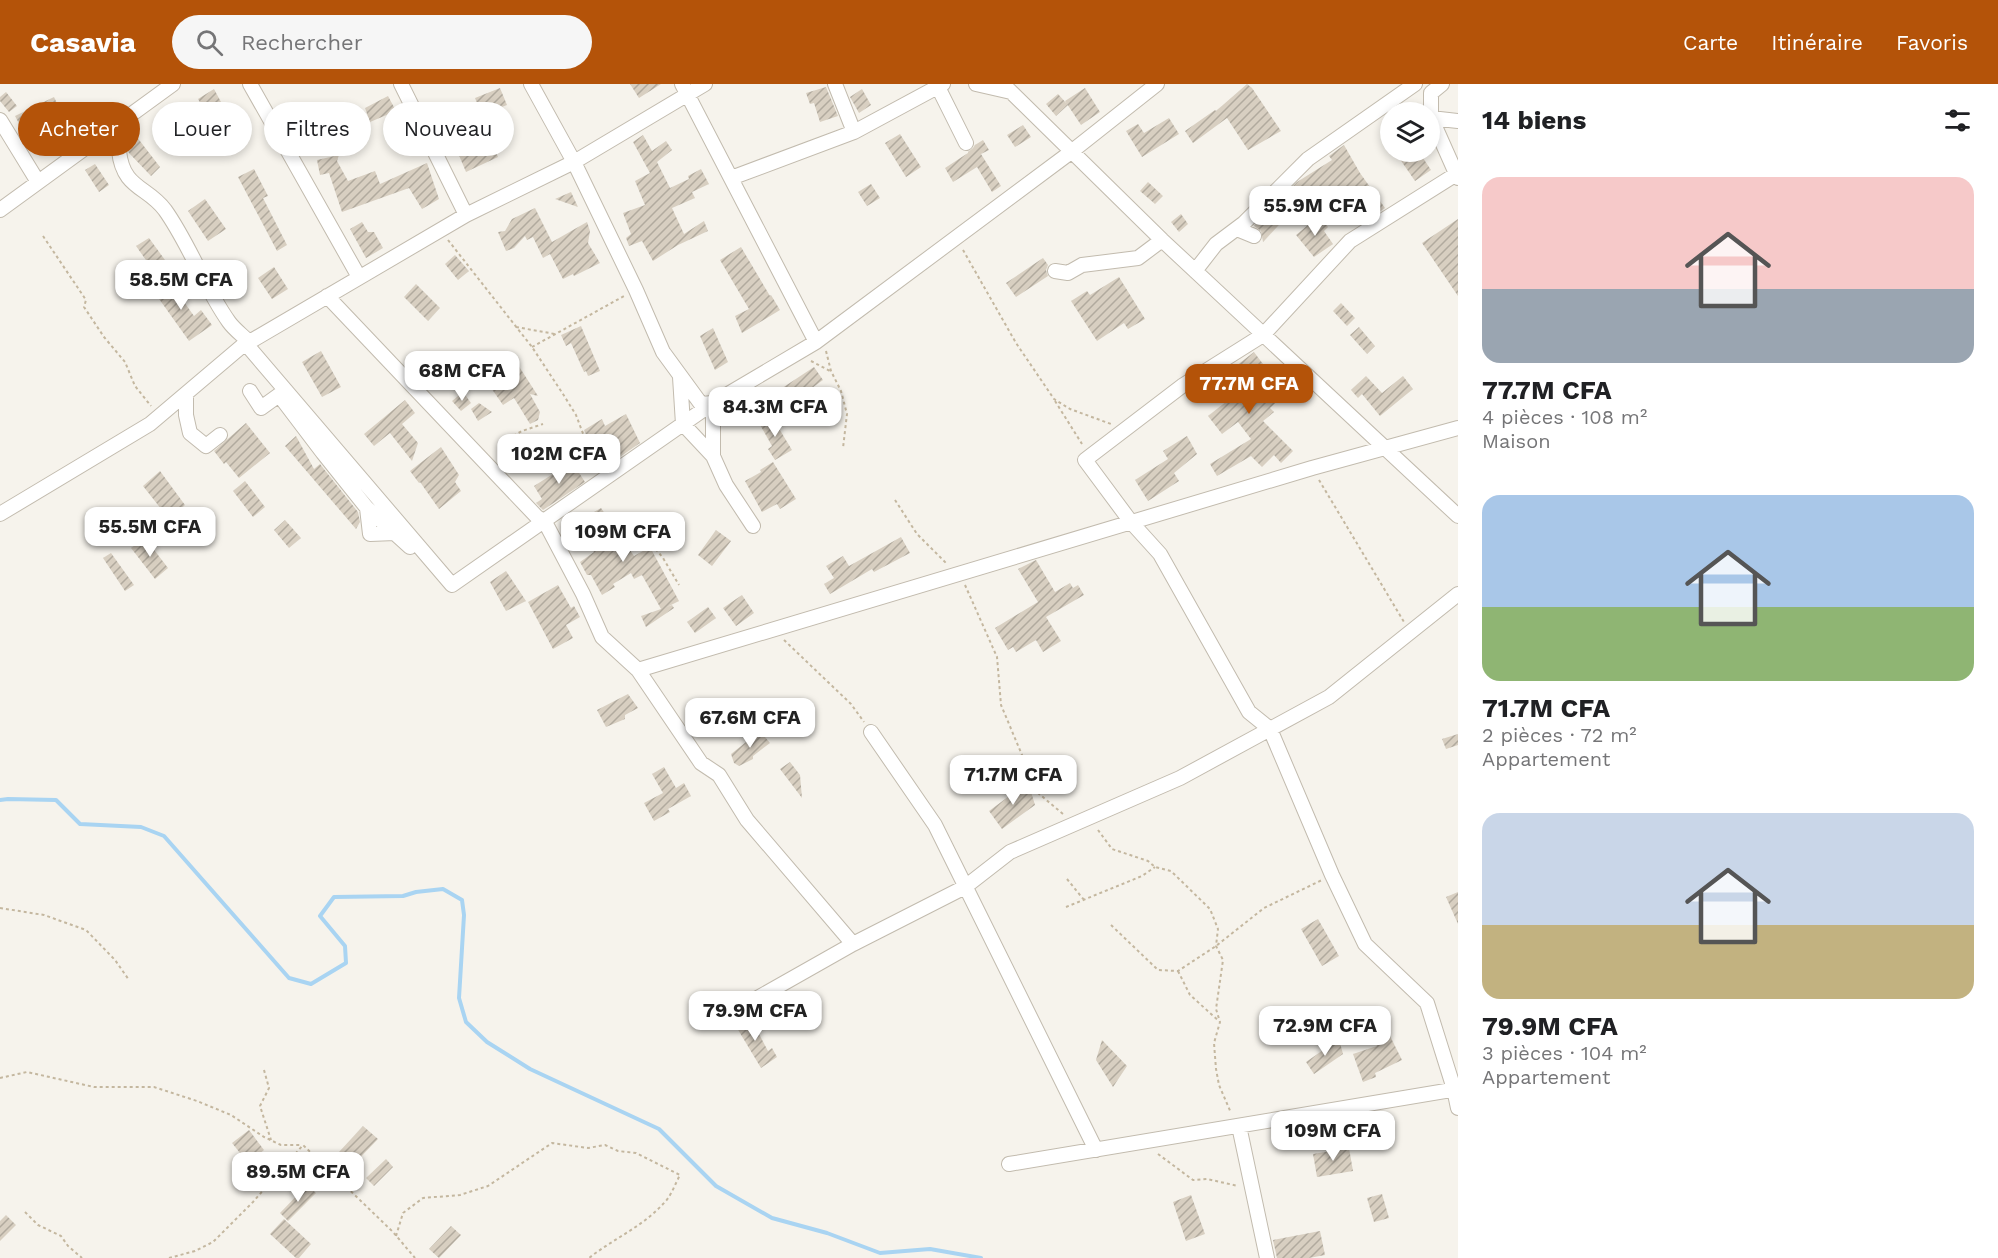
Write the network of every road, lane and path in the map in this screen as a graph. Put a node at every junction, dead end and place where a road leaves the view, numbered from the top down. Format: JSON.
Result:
{"nodes":[{"id":1,"x":173,"y":84,"type":"edge"},
{"id":2,"x":250,"y":84,"type":"edge"},
{"id":3,"x":401,"y":84,"type":"edge"},
{"id":4,"x":531,"y":84,"type":"edge"},
{"id":5,"x":705,"y":84,"type":"edge"},
{"id":6,"x":835,"y":84,"type":"edge"},
{"id":7,"x":976,"y":84,"type":"edge"},
{"id":8,"x":1157,"y":84,"type":"edge"},
{"id":9,"x":1415,"y":84,"type":"edge"},
{"id":10,"x":1442,"y":84,"type":"edge"},
{"id":11,"x":941,"y":85,"type":"edge"},
{"id":12,"x":1007,"y":88,"type":"edge"},
{"id":13,"x":685,"y":89,"type":"edge"},
{"id":14,"x":1424,"y":102,"type":"edge"},
{"id":15,"x":1431,"y":102,"type":"edge"},
{"id":16,"x":140,"y":108,"type":"edge"},
{"id":17,"x":1440,"y":117,"type":"edge"},
{"id":18,"x":0,"y":120,"type":"edge"},
{"id":19,"x":1458,"y":121,"type":"edge"},
{"id":20,"x":854,"y":132,"type":"junction"},
{"id":21,"x":1440,"y":137,"type":"edge"},
{"id":22,"x":966,"y":143,"type":"dead end"},
{"id":23,"x":1071,"y":152,"type":"junction"},
{"id":24,"x":73,"y":156,"type":"edge"},
{"id":25,"x":119,"y":156,"type":"edge"},
{"id":26,"x":574,"y":162,"type":"junction"},
{"id":27,"x":1457,"y":175,"type":"edge"},
{"id":28,"x":731,"y":178,"type":"junction"},
{"id":29,"x":38,"y":182,"type":"junction"},
{"id":30,"x":0,"y":210,"type":"edge"},
{"id":31,"x":466,"y":215,"type":"junction"},
{"id":32,"x":1237,"y":229,"type":"junction"},
{"id":33,"x":441,"y":230,"type":"junction"},
{"id":34,"x":43,"y":236,"type":"dead end"},
{"id":35,"x":1254,"y":236,"type":"dead end"},
{"id":36,"x":956,"y":238,"type":"junction"},
{"id":37,"x":1162,"y":240,"type":"junction"},
{"id":38,"x":1055,"y":271,"type":"dead end"},
{"id":39,"x":1195,"y":271,"type":"junction"},
{"id":40,"x":359,"y":277,"type":"junction"},
{"id":41,"x":636,"y":290,"type":"junction"},
{"id":42,"x":327,"y":296,"type":"junction"},
{"id":43,"x":516,"y":327,"type":"junction"},
{"id":44,"x":556,"y":334,"type":"junction"},
{"id":45,"x":1263,"y":335,"type":"junction"},
{"id":46,"x":820,"y":339,"type":"junction"},
{"id":47,"x":248,"y":341,"type":"junction"},
{"id":48,"x":532,"y":347,"type":"junction"},
{"id":49,"x":791,"y":357,"type":"junction"},
{"id":50,"x":831,"y":371,"type":"junction"},
{"id":51,"x":680,"y":375,"type":"junction"},
{"id":52,"x":250,"y":391,"type":"dead end"},
{"id":53,"x":186,"y":395,"type":"junction"},
{"id":54,"x":1054,"y":399,"type":"junction"},
{"id":55,"x":713,"y":403,"type":"junction"},
{"id":56,"x":160,"y":417,"type":"junction"},
{"id":57,"x":543,"y":424,"type":"dead end"},
{"id":58,"x":683,"y":424,"type":"junction"},
{"id":59,"x":1458,"y":428,"type":"edge"},
{"id":60,"x":1125,"y":430,"type":"junction"},
{"id":61,"x":220,"y":435,"type":"dead end"},
{"id":62,"x":503,"y":442,"type":"dead end"},
{"id":63,"x":1383,"y":447,"type":"junction"},
{"id":64,"x":843,"y":448,"type":"dead end"},
{"id":65,"x":713,"y":456,"type":"junction"},
{"id":66,"x":1089,"y":457,"type":"junction"},
{"id":67,"x":1311,"y":468,"type":"junction"},
{"id":68,"x":604,"y":480,"type":"junction"},
{"id":69,"x":895,"y":500,"type":"dead end"},
{"id":70,"x":0,"y":514,"type":"edge"},
{"id":71,"x":1458,"y":516,"type":"edge"},
{"id":72,"x":633,"y":521,"type":"dead end"},
{"id":73,"x":545,"y":522,"type":"junction"},
{"id":74,"x":1131,"y":522,"type":"junction"},
{"id":75,"x":753,"y":526,"type":"dead end"},
{"id":76,"x":429,"y":558,"type":"junction"},
{"id":77,"x":960,"y":574,"type":"junction"},
{"id":78,"x":678,"y":585,"type":"dead end"},
{"id":79,"x":1458,"y":594,"type":"edge"},
{"id":80,"x":773,"y":630,"type":"junction"},
{"id":81,"x":1410,"y":632,"type":"junction"},
{"id":82,"x":638,"y":670,"type":"junction"},
{"id":83,"x":1270,"y":729,"type":"junction"},
{"id":84,"x":871,"y":732,"type":"joint"},
{"id":85,"x":1089,"y":818,"type":"junction"},
{"id":86,"x":1074,"y":824,"type":"junction"},
{"id":87,"x":1155,"y":867,"type":"junction"},
{"id":88,"x":1332,"y":875,"type":"junction"},
{"id":89,"x":1067,"y":879,"type":"dead end"},
{"id":90,"x":965,"y":887,"type":"junction"},
{"id":91,"x":1084,"y":900,"type":"junction"},
{"id":92,"x":0,"y":908,"type":"edge"},
{"id":93,"x":1066,"y":908,"type":"dead end"},
{"id":94,"x":1111,"y":925,"type":"dead end"},
{"id":95,"x":852,"y":944,"type":"junction"},
{"id":96,"x":1215,"y":946,"type":"junction"},
{"id":97,"x":1178,"y":971,"type":"junction"},
{"id":98,"x":129,"y":980,"type":"dead end"},
{"id":99,"x":754,"y":1000,"type":"dead end"},
{"id":100,"x":1220,"y":1022,"type":"junction"},
{"id":101,"x":264,"y":1070,"type":"dead end"},
{"id":102,"x":0,"y":1078,"type":"edge"},
{"id":103,"x":1456,"y":1089,"type":"edge"},
{"id":104,"x":1458,"y":1108,"type":"edge"},
{"id":105,"x":1239,"y":1126,"type":"junction"},
{"id":106,"x":271,"y":1140,"type":"junction"},
{"id":107,"x":1139,"y":1142,"type":"junction"},
{"id":108,"x":303,"y":1145,"type":"junction"},
{"id":109,"x":1096,"y":1150,"type":"junction"},
{"id":110,"x":1009,"y":1164,"type":"dead end"},
{"id":111,"x":1257,"y":1209,"type":"junction"},
{"id":112,"x":26,"y":1212,"type":"dead end"},
{"id":113,"x":396,"y":1236,"type":"junction"},
{"id":114,"x":82,"y":1258,"type":"edge"},
{"id":115,"x":169,"y":1258,"type":"edge"},
{"id":116,"x":415,"y":1258,"type":"edge"},
{"id":117,"x":589,"y":1258,"type":"edge"},
{"id":118,"x":1267,"y":1258,"type":"edge"}],
"edges":[{"from":1,"to":16,"type":"street"},
{"from":2,"to":40,"type":"street"},
{"from":3,"to":31,"type":"street"},
{"from":4,"to":26,"type":"street"},
{"from":5,"to":13,"type":"street"},
{"from":6,"to":20,"type":"street"},
{"from":7,"to":12,"type":"street"},
{"from":8,"to":23,"type":"street"},
{"from":9,"to":14,"type":"street"},
{"from":9,"to":32,"type":"street"},
{"from":10,"to":15,"type":"street"},
{"from":11,"to":20,"type":"street"},
{"from":11,"to":22,"type":"street"},
{"from":12,"to":23,"type":"street"},
{"from":13,"to":26,"type":"street"},
{"from":13,"to":28,"type":"street"},
{"from":17,"to":19,"type":"street"},
{"from":18,"to":29,"type":"street"},
{"from":20,"to":28,"type":"street"},
{"from":21,"to":27,"type":"street"},
{"from":23,"to":36,"type":"street"},
{"from":23,"to":37,"type":"street"},
{"from":24,"to":29,"type":"street"},
{"from":25,"to":47,"type":"street"},
{"from":26,"to":31,"type":"street"},
{"from":26,"to":41,"type":"street"},
{"from":27,"to":45,"type":"street"},
{"from":28,"to":46,"type":"street"},
{"from":29,"to":30,"type":"street"},
{"from":31,"to":33,"type":"street"},
{"from":32,"to":35,"type":"street"},
{"from":32,"to":39,"type":"street"},
{"from":33,"to":40,"type":"street"},
{"from":33,"to":43,"type":"path"},
{"from":34,"to":56,"type":"path"},
{"from":36,"to":46,"type":"street"},
{"from":36,"to":54,"type":"path"},
{"from":37,"to":38,"type":"street"},
{"from":37,"to":39,"type":"street"},
{"from":39,"to":45,"type":"street"},
{"from":40,"to":42,"type":"street"},
{"from":41,"to":44,"type":"path"},
{"from":41,"to":51,"type":"street"},
{"from":42,"to":47,"type":"street"},
{"from":42,"to":73,"type":"street"},
{"from":43,"to":44,"type":"path"},
{"from":43,"to":48,"type":"path"},
{"from":44,"to":48,"type":"path"},
{"from":45,"to":60,"type":"street"},
{"from":45,"to":63,"type":"street"},
{"from":46,"to":49,"type":"street"},
{"from":46,"to":50,"type":"path"},
{"from":47,"to":53,"type":"street"},
{"from":47,"to":76,"type":"street"},
{"from":48,"to":68,"type":"path"},
{"from":49,"to":50,"type":"path"},
{"from":49,"to":55,"type":"street"},
{"from":50,"to":64,"type":"path"},
{"from":51,"to":55,"type":"street"},
{"from":51,"to":58,"type":"street"},
{"from":52,"to":76,"type":"street"},
{"from":53,"to":56,"type":"street"},
{"from":53,"to":61,"type":"street"},
{"from":54,"to":60,"type":"path"},
{"from":54,"to":66,"type":"path"},
{"from":55,"to":58,"type":"street"},
{"from":55,"to":65,"type":"street"},
{"from":56,"to":70,"type":"street"},
{"from":57,"to":62,"type":"path"},
{"from":58,"to":65,"type":"street"},
{"from":58,"to":68,"type":"street"},
{"from":59,"to":63,"type":"street"},
{"from":60,"to":66,"type":"street"},
{"from":63,"to":67,"type":"street"},
{"from":63,"to":71,"type":"street"},
{"from":65,"to":75,"type":"street"},
{"from":66,"to":74,"type":"street"},
{"from":67,"to":74,"type":"street"},
{"from":67,"to":81,"type":"path"},
{"from":68,"to":73,"type":"street"},
{"from":69,"to":77,"type":"path"},
{"from":72,"to":78,"type":"path"},
{"from":73,"to":76,"type":"street"},
{"from":73,"to":82,"type":"street"},
{"from":74,"to":77,"type":"street"},
{"from":74,"to":83,"type":"street"},
{"from":77,"to":80,"type":"street"},
{"from":77,"to":86,"type":"path"},
{"from":79,"to":81,"type":"street"},
{"from":80,"to":82,"type":"street"},
{"from":80,"to":84,"type":"path"},
{"from":81,"to":83,"type":"street"},
{"from":82,"to":95,"type":"street"},
{"from":83,"to":85,"type":"street"},
{"from":83,"to":88,"type":"street"},
{"from":84,"to":90,"type":"street"},
{"from":85,"to":86,"type":"street"},
{"from":85,"to":87,"type":"path"},
{"from":86,"to":90,"type":"street"},
{"from":87,"to":91,"type":"path"},
{"from":87,"to":96,"type":"path"},
{"from":88,"to":96,"type":"path"},
{"from":88,"to":103,"type":"street"},
{"from":89,"to":91,"type":"path"},
{"from":90,"to":95,"type":"street"},
{"from":90,"to":109,"type":"street"},
{"from":91,"to":93,"type":"path"},
{"from":92,"to":98,"type":"path"},
{"from":94,"to":97,"type":"path"},
{"from":95,"to":99,"type":"street"},
{"from":96,"to":97,"type":"path"},
{"from":96,"to":100,"type":"path"},
{"from":97,"to":100,"type":"path"},
{"from":100,"to":105,"type":"path"},
{"from":101,"to":106,"type":"path"},
{"from":102,"to":106,"type":"path"},
{"from":103,"to":104,"type":"street"},
{"from":103,"to":105,"type":"street"},
{"from":105,"to":107,"type":"street"},
{"from":105,"to":111,"type":"street"},
{"from":106,"to":108,"type":"path"},
{"from":107,"to":109,"type":"street"},
{"from":107,"to":111,"type":"path"},
{"from":108,"to":113,"type":"path"},
{"from":108,"to":115,"type":"path"},
{"from":109,"to":110,"type":"street"},
{"from":111,"to":118,"type":"street"},
{"from":112,"to":114,"type":"path"},
{"from":113,"to":116,"type":"path"},
{"from":113,"to":117,"type":"path"}]}
